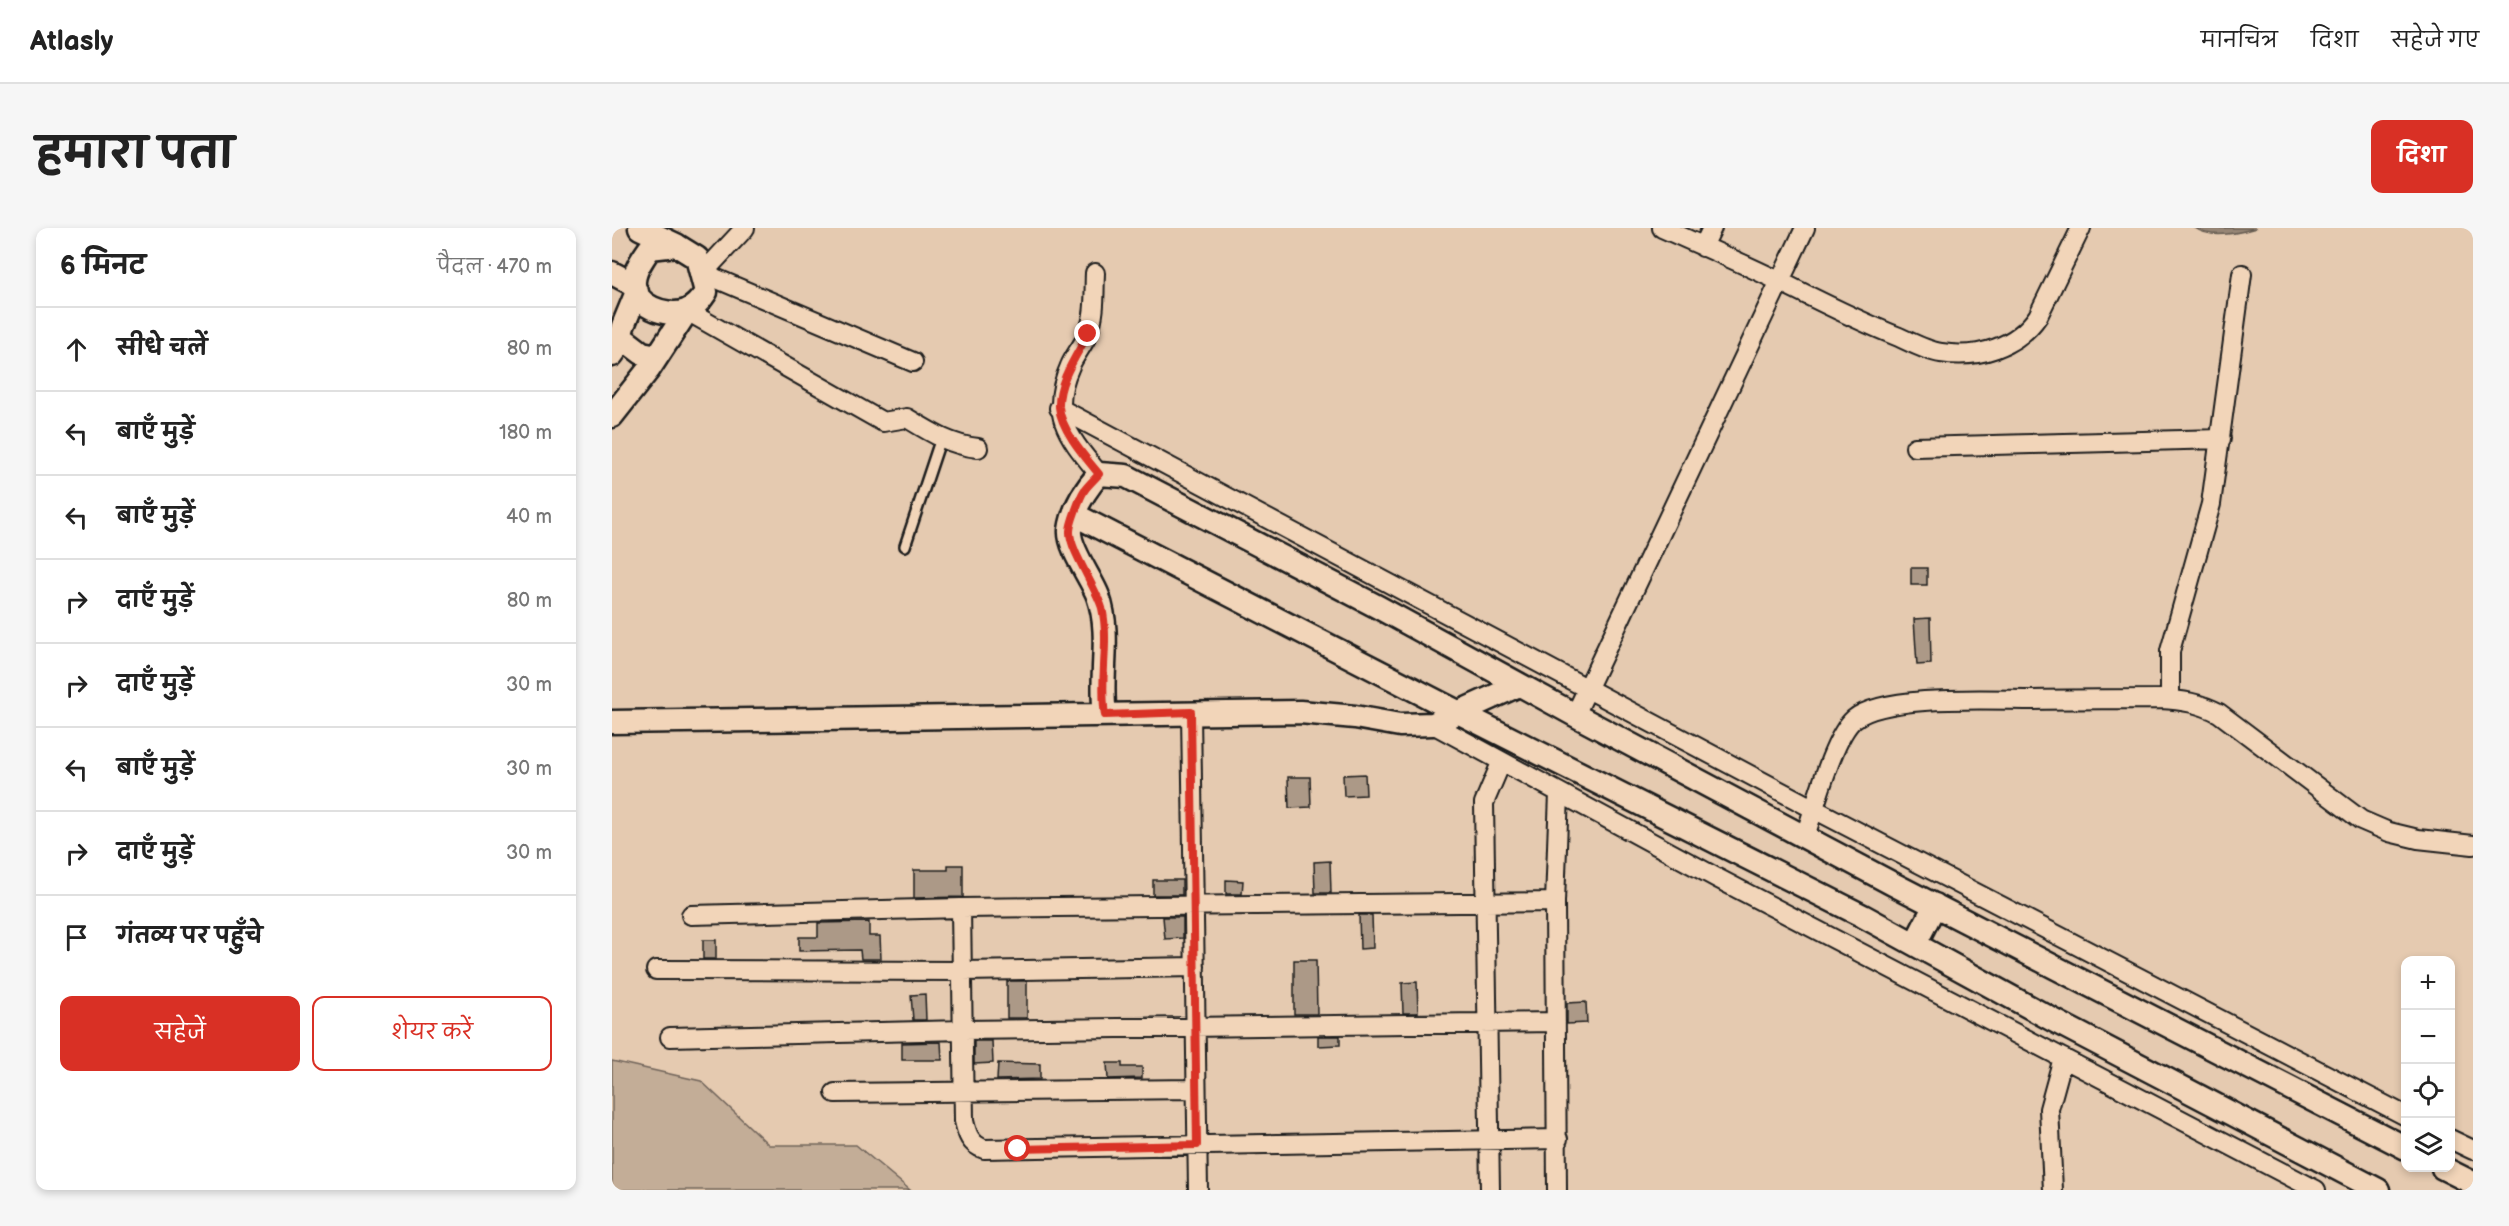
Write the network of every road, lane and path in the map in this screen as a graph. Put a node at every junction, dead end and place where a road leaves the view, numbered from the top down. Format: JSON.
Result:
{"nodes":[{"id":1,"x":640,"y":228,"type":"edge"},
{"id":2,"x":745,"y":228,"type":"edge"},
{"id":3,"x":1662,"y":228,"type":"edge"},
{"id":4,"x":1712,"y":228,"type":"edge"},
{"id":5,"x":1806,"y":228,"type":"edge"},
{"id":6,"x":2081,"y":228,"type":"edge"},
{"id":7,"x":676,"y":245,"type":"junction"},
{"id":8,"x":1703,"y":247,"type":"junction"},
{"id":9,"x":612,"y":273,"type":"edge"},
{"id":10,"x":703,"y":273,"type":"junction"},
{"id":11,"x":1095,"y":273,"type":"dead end"},
{"id":12,"x":2242,"y":274,"type":"dead end"},
{"id":13,"x":1780,"y":281,"type":"junction"},
{"id":14,"x":635,"y":288,"type":"junction"},
{"id":15,"x":687,"y":310,"type":"junction"},
{"id":16,"x":615,"y":342,"type":"edge"},
{"id":17,"x":657,"y":356,"type":"junction"},
{"id":18,"x":913,"y":362,"type":"dead end"},
{"id":19,"x":1059,"y":408,"type":"junction"},
{"id":20,"x":612,"y":416,"type":"edge"},
{"id":21,"x":941,"y":438,"type":"junction"},
{"id":22,"x":2221,"y":439,"type":"junction"},
{"id":23,"x":1915,"y":447,"type":"dead end"},
{"id":24,"x":978,"y":448,"type":"dead end"},
{"id":25,"x":1099,"y":474,"type":"junction"},
{"id":26,"x":1075,"y":515,"type":"junction"},
{"id":27,"x":905,"y":546,"type":"dead end"},
{"id":28,"x":1519,"y":685,"type":"junction"},
{"id":29,"x":1587,"y":689,"type":"junction"},
{"id":30,"x":2170,"y":699,"type":"junction"},
{"id":31,"x":1191,"y":712,"type":"junction"},
{"id":32,"x":1458,"y":712,"type":"junction"},
{"id":33,"x":1105,"y":715,"type":"junction"},
{"id":34,"x":1575,"y":715,"type":"junction"},
{"id":35,"x":612,"y":722,"type":"edge"},
{"id":36,"x":1433,"y":724,"type":"junction"},
{"id":37,"x":1501,"y":762,"type":"junction"},
{"id":38,"x":1559,"y":793,"type":"junction"},
{"id":39,"x":1814,"y":809,"type":"junction"},
{"id":40,"x":1805,"y":836,"type":"junction"},
{"id":41,"x":2473,"y":846,"type":"edge"},
{"id":42,"x":1555,"y":902,"type":"junction"},
{"id":43,"x":1485,"y":903,"type":"junction"},
{"id":44,"x":1935,"y":905,"type":"junction"},
{"id":45,"x":1194,"y":907,"type":"junction"},
{"id":46,"x":961,"y":908,"type":"junction"},
{"id":47,"x":691,"y":915,"type":"dead end"},
{"id":48,"x":1915,"y":944,"type":"junction"},
{"id":49,"x":1195,"y":967,"type":"junction"},
{"id":50,"x":656,"y":970,"type":"dead end"},
{"id":51,"x":963,"y":971,"type":"junction"},
{"id":52,"x":1556,"y":1022,"type":"junction"},
{"id":53,"x":1487,"y":1023,"type":"junction"},
{"id":54,"x":1196,"y":1028,"type":"junction"},
{"id":55,"x":963,"y":1030,"type":"junction"},
{"id":56,"x":670,"y":1036,"type":"dead end"},
{"id":57,"x":2063,"y":1058,"type":"junction"},
{"id":58,"x":1196,"y":1089,"type":"junction"},
{"id":59,"x":963,"y":1092,"type":"junction"},
{"id":60,"x":834,"y":1093,"type":"dead end"},
{"id":61,"x":2401,"y":1113,"type":"edge"},
{"id":62,"x":1558,"y":1139,"type":"junction"},
{"id":63,"x":1489,"y":1140,"type":"junction"},
{"id":64,"x":2455,"y":1140,"type":"edge"},
{"id":65,"x":1197,"y":1145,"type":"junction"},
{"id":66,"x":2401,"y":1145,"type":"edge"},
{"id":67,"x":2473,"y":1150,"type":"edge"},
{"id":68,"x":2452,"y":1172,"type":"edge"},
{"id":69,"x":2473,"y":1183,"type":"edge"},
{"id":70,"x":1198,"y":1190,"type":"edge"},
{"id":71,"x":1490,"y":1190,"type":"edge"},
{"id":72,"x":1557,"y":1190,"type":"edge"},
{"id":73,"x":2053,"y":1190,"type":"edge"},
{"id":74,"x":2316,"y":1190,"type":"edge"},
{"id":75,"x":2378,"y":1190,"type":"edge"}],
"edges":[{"from":1,"to":7,"type":"street"},
{"from":2,"to":10,"type":"street"},
{"from":3,"to":8,"type":"street"},
{"from":4,"to":8,"type":"street"},
{"from":5,"to":13,"type":"street"},
{"from":6,"to":13,"type":"street"},
{"from":7,"to":10,"type":"street"},
{"from":7,"to":14,"type":"street"},
{"from":8,"to":13,"type":"street"},
{"from":9,"to":14,"type":"street"},
{"from":10,"to":15,"type":"street"},
{"from":10,"to":18,"type":"street"},
{"from":11,"to":19,"type":"street"},
{"from":12,"to":22,"type":"street"},
{"from":13,"to":29,"type":"street"},
{"from":14,"to":15,"type":"street"},
{"from":14,"to":16,"type":"street"},
{"from":15,"to":17,"type":"street"},
{"from":15,"to":21,"type":"street"},
{"from":16,"to":17,"type":"street"},
{"from":17,"to":20,"type":"street"},
{"from":19,"to":25,"type":"street"},
{"from":19,"to":29,"type":"street"},
{"from":21,"to":24,"type":"street"},
{"from":21,"to":27,"type":"lane"},
{"from":22,"to":23,"type":"street"},
{"from":22,"to":30,"type":"street"},
{"from":25,"to":26,"type":"street"},
{"from":25,"to":28,"type":"street"},
{"from":26,"to":32,"type":"street"},
{"from":26,"to":33,"type":"street"},
{"from":28,"to":32,"type":"street"},
{"from":28,"to":34,"type":"street"},
{"from":29,"to":34,"type":"street"},
{"from":29,"to":39,"type":"street"},
{"from":30,"to":39,"type":"street"},
{"from":30,"to":41,"type":"street"},
{"from":31,"to":33,"type":"street"},
{"from":31,"to":36,"type":"street"},
{"from":31,"to":45,"type":"street"},
{"from":32,"to":36,"type":"street"},
{"from":32,"to":48,"type":"street"},
{"from":33,"to":35,"type":"street"},
{"from":34,"to":40,"type":"street"},
{"from":36,"to":37,"type":"street"},
{"from":37,"to":38,"type":"street"},
{"from":37,"to":43,"type":"street"},
{"from":38,"to":42,"type":"street"},
{"from":38,"to":57,"type":"street"},
{"from":39,"to":40,"type":"street"},
{"from":39,"to":61,"type":"street"},
{"from":40,"to":44,"type":"street"},
{"from":42,"to":43,"type":"street"},
{"from":42,"to":52,"type":"street"},
{"from":43,"to":45,"type":"street"},
{"from":43,"to":53,"type":"street"},
{"from":44,"to":48,"type":"street"},
{"from":44,"to":66,"type":"street"},
{"from":45,"to":46,"type":"street"},
{"from":45,"to":49,"type":"street"},
{"from":46,"to":47,"type":"street"},
{"from":46,"to":51,"type":"street"},
{"from":48,"to":75,"type":"street"},
{"from":49,"to":51,"type":"street"},
{"from":49,"to":54,"type":"street"},
{"from":50,"to":51,"type":"street"},
{"from":51,"to":55,"type":"street"},
{"from":52,"to":53,"type":"street"},
{"from":52,"to":62,"type":"street"},
{"from":53,"to":54,"type":"street"},
{"from":53,"to":63,"type":"street"},
{"from":54,"to":55,"type":"street"},
{"from":54,"to":58,"type":"street"},
{"from":55,"to":56,"type":"street"},
{"from":55,"to":59,"type":"street"},
{"from":57,"to":73,"type":"street"},
{"from":57,"to":74,"type":"street"},
{"from":58,"to":59,"type":"street"},
{"from":58,"to":65,"type":"street"},
{"from":59,"to":60,"type":"street"},
{"from":59,"to":65,"type":"street"},
{"from":62,"to":63,"type":"street"},
{"from":62,"to":72,"type":"street"},
{"from":63,"to":65,"type":"street"},
{"from":63,"to":71,"type":"street"},
{"from":64,"to":67,"type":"street"},
{"from":65,"to":70,"type":"street"},
{"from":68,"to":69,"type":"street"}]}
